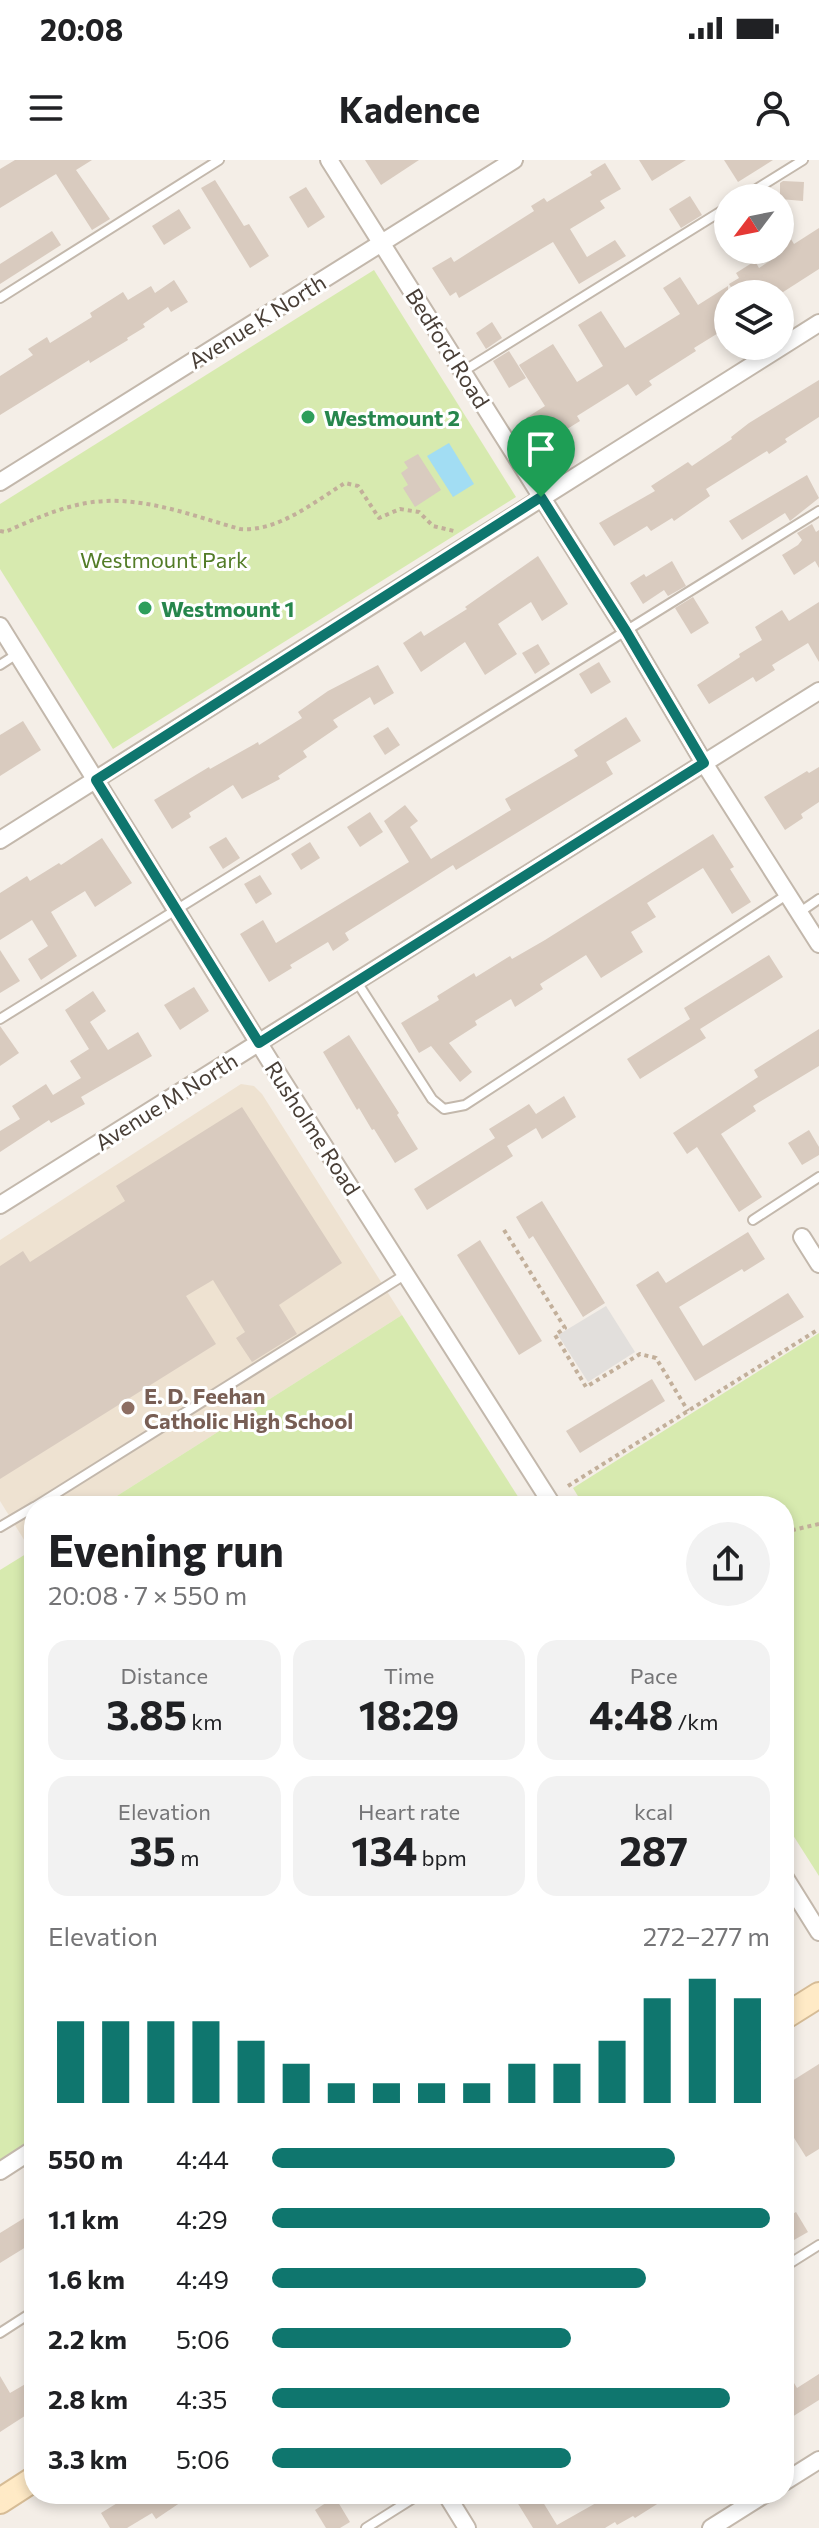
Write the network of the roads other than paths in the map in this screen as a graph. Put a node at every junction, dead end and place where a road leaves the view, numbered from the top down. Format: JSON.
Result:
{"nodes":[{"id":1,"x":219,"y":160,"type":"edge"},
{"id":2,"x":329,"y":160,"type":"edge"},
{"id":3,"x":514,"y":160,"type":"edge"},
{"id":4,"x":803,"y":160,"type":"edge"},
{"id":5,"x":764,"y":184,"type":"edge"},
{"id":6,"x":714,"y":216,"type":"edge"},
{"id":7,"x":381,"y":243,"type":"junction"},
{"id":8,"x":0,"y":298,"type":"edge"},
{"id":9,"x":819,"y":323,"type":"edge"},
{"id":10,"x":462,"y":372,"type":"junction"},
{"id":11,"x":0,"y":482,"type":"edge"},
{"id":12,"x":541,"y":497,"type":"junction"},
{"id":13,"x":819,"y":511,"type":"edge"},
{"id":14,"x":0,"y":626,"type":"edge"},
{"id":15,"x":626,"y":631,"type":"junction"},
{"id":16,"x":17,"y":654,"type":"junction"},
{"id":17,"x":0,"y":665,"type":"edge"},
{"id":18,"x":819,"y":691,"type":"edge"},
{"id":19,"x":704,"y":763,"type":"junction"},
{"id":20,"x":96,"y":780,"type":"junction"},
{"id":21,"x":0,"y":840,"type":"edge"},
{"id":22,"x":788,"y":894,"type":"junction"},
{"id":23,"x":819,"y":899,"type":"edge"},
{"id":24,"x":176,"y":909,"type":"junction"},
{"id":25,"x":800,"y":912,"type":"junction"},
{"id":26,"x":819,"y":944,"type":"edge"},
{"id":27,"x":357,"y":982,"type":"junction"},
{"id":28,"x":0,"y":1019,"type":"edge"},
{"id":29,"x":259,"y":1043,"type":"junction"},
{"id":30,"x":819,"y":1177,"type":"edge"},
{"id":31,"x":0,"y":1205,"type":"edge"},
{"id":32,"x":753,"y":1220,"type":"dead end"},
{"id":33,"x":802,"y":1237,"type":"dead end"},
{"id":34,"x":819,"y":1264,"type":"edge"},
{"id":35,"x":407,"y":1274,"type":"junction"},
{"id":36,"x":53,"y":1496,"type":"edge"},
{"id":37,"x":547,"y":1496,"type":"edge"},
{"id":38,"x":24,"y":1513,"type":"edge"},
{"id":39,"x":0,"y":1527,"type":"edge"},
{"id":40,"x":794,"y":1892,"type":"edge"},
{"id":41,"x":819,"y":1932,"type":"edge"},
{"id":42,"x":819,"y":1995,"type":"edge"},
{"id":43,"x":794,"y":2011,"type":"edge"},
{"id":44,"x":24,"y":2155,"type":"edge"},
{"id":45,"x":0,"y":2171,"type":"edge"},
{"id":46,"x":819,"y":2245,"type":"edge"},
{"id":47,"x":794,"y":2261,"type":"edge"},
{"id":48,"x":24,"y":2317,"type":"edge"},
{"id":49,"x":0,"y":2333,"type":"edge"},
{"id":50,"x":819,"y":2460,"type":"edge"},
{"id":51,"x":794,"y":2476,"type":"edge"},
{"id":52,"x":24,"y":2485,"type":"edge"},
{"id":53,"x":0,"y":2501,"type":"edge"},
{"id":54,"x":404,"y":2504,"type":"edge"},
{"id":55,"x":452,"y":2504,"type":"edge"},
{"id":56,"x":749,"y":2504,"type":"edge"},
{"id":57,"x":366,"y":2528,"type":"edge"},
{"id":58,"x":467,"y":2528,"type":"edge"},
{"id":59,"x":711,"y":2528,"type":"edge"}],
"edges":[{"from":1,"to":8,"type":"lane"},
{"from":2,"to":7,"type":"street","name":"Bedford Road"},
{"from":3,"to":7,"type":"street","name":"Avenue K North"},
{"from":4,"to":5,"type":"lane"},
{"from":6,"to":10,"type":"lane"},
{"from":7,"to":10,"type":"street","name":"Bedford Road"},
{"from":7,"to":11,"type":"street","name":"Avenue K North"},
{"from":9,"to":12,"type":"street"},
{"from":10,"to":12,"type":"street","name":"Bedford Road"},
{"from":12,"to":15,"type":"street","name":"Bedford Road"},
{"from":12,"to":20,"type":"street"},
{"from":13,"to":15,"type":"lane"},
{"from":14,"to":16,"type":"street","name":"Rusholme Road"},
{"from":15,"to":19,"type":"street","name":"Bedford Road"},
{"from":15,"to":24,"type":"lane"},
{"from":16,"to":17,"type":"lane"},
{"from":16,"to":20,"type":"street","name":"Rusholme Road"},
{"from":18,"to":19,"type":"street","name":"Avenue M North"},
{"from":19,"to":22,"type":"street","name":"Bedford Road"},
{"from":19,"to":27,"type":"street","name":"Avenue M North"},
{"from":20,"to":21,"type":"street"},
{"from":20,"to":24,"type":"street","name":"Rusholme Road"},
{"from":22,"to":25,"type":"street","name":"Bedford Road"},
{"from":22,"to":27,"type":"lane"},
{"from":23,"to":25,"type":"lane"},
{"from":24,"to":28,"type":"lane"},
{"from":24,"to":29,"type":"street","name":"Rusholme Road"},
{"from":25,"to":26,"type":"street","name":"Bedford Road"},
{"from":27,"to":29,"type":"street","name":"Avenue M North"},
{"from":29,"to":31,"type":"street","name":"Avenue M North"},
{"from":29,"to":35,"type":"street","name":"Rusholme Road"},
{"from":30,"to":32,"type":"lane"},
{"from":33,"to":34,"type":"street"},
{"from":35,"to":36,"type":"lane"},
{"from":35,"to":37,"type":"street","name":"Rusholme Road"},
{"from":38,"to":39,"type":"lane"},
{"from":40,"to":41,"type":"street"},
{"from":42,"to":43,"type":"main road"},
{"from":44,"to":45,"type":"street"},
{"from":46,"to":47,"type":"lane"},
{"from":48,"to":49,"type":"lane"},
{"from":50,"to":51,"type":"street"},
{"from":52,"to":53,"type":"main road"},
{"from":54,"to":57,"type":"lane"},
{"from":55,"to":58,"type":"street"},
{"from":56,"to":59,"type":"street"}]}
